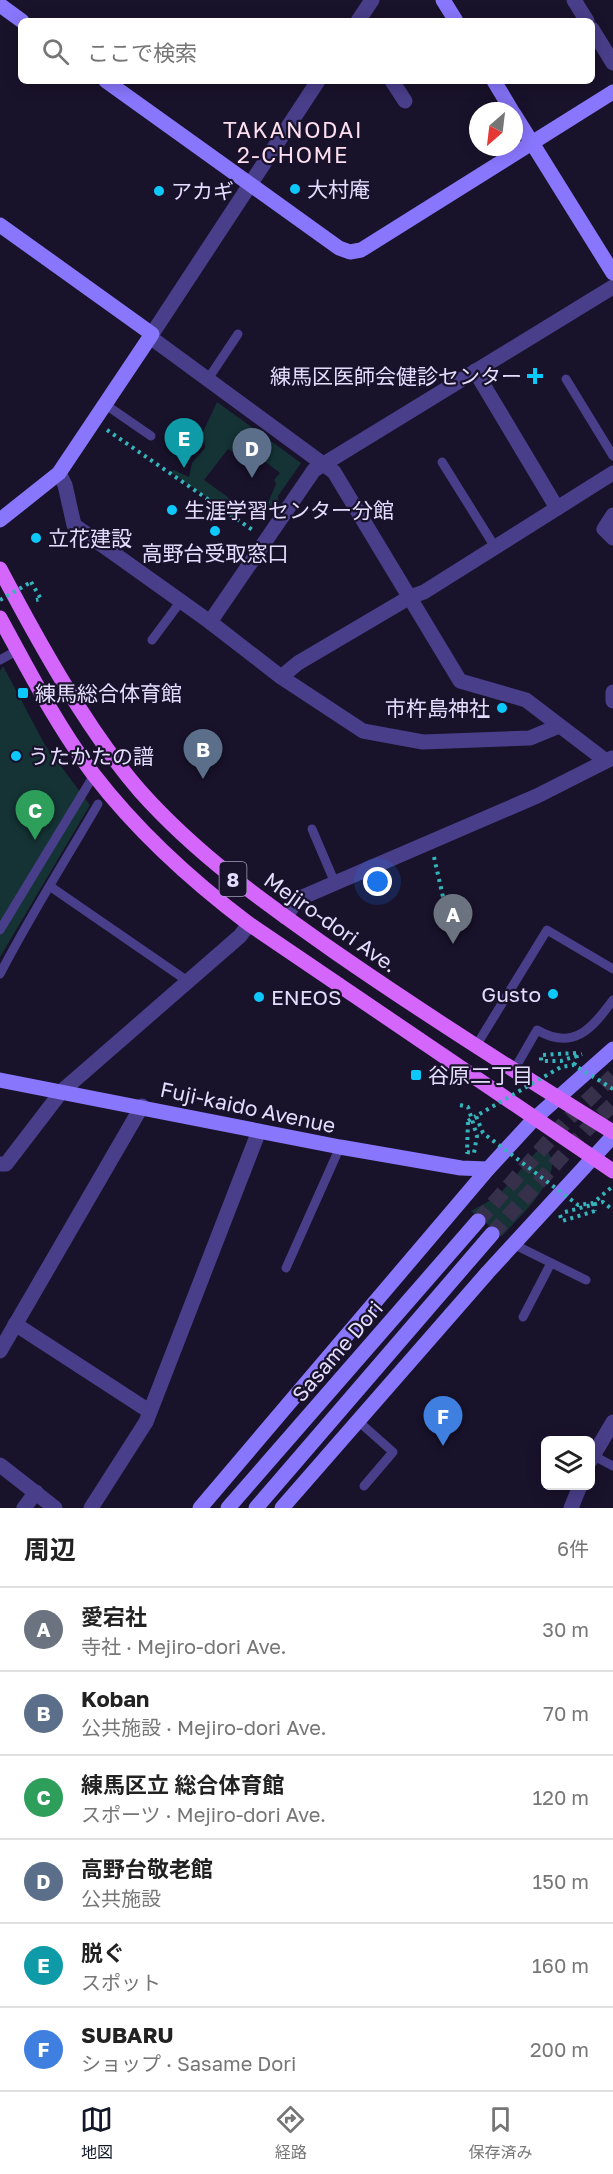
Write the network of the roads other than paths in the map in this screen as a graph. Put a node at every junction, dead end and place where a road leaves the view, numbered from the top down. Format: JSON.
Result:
{"nodes":[{"id":1,"x":372,"y":0,"type":"edge"},
{"id":2,"x":443,"y":0,"type":"edge"},
{"id":3,"x":574,"y":0,"type":"edge"},
{"id":4,"x":0,"y":5,"type":"edge"},
{"id":5,"x":18,"y":18,"type":"edge"},
{"id":6,"x":360,"y":18,"type":"edge"},
{"id":7,"x":454,"y":18,"type":"edge"},
{"id":8,"x":585,"y":18,"type":"edge"},
{"id":9,"x":595,"y":34,"type":"edge"},
{"id":10,"x":613,"y":63,"type":"edge"},
{"id":11,"x":110,"y":84,"type":"edge"},
{"id":12,"x":316,"y":84,"type":"edge"},
{"id":13,"x":394,"y":84,"type":"edge"},
{"id":14,"x":496,"y":84,"type":"edge"},
{"id":15,"x":613,"y":92,"type":"edge"},
{"id":16,"x":405,"y":101,"type":"dead end"},
{"id":17,"x":507,"y":102,"type":"edge"},
{"id":18,"x":523,"y":128,"type":"edge"},
{"id":19,"x":532,"y":143,"type":"junction"},
{"id":20,"x":249,"y":184,"type":"junction"},
{"id":21,"x":0,"y":225,"type":"edge"},
{"id":22,"x":613,"y":273,"type":"edge"},
{"id":23,"x":613,"y":287,"type":"edge"},
{"id":24,"x":238,"y":334,"type":"dead end"},
{"id":25,"x":151,"y":335,"type":"junction"},
{"id":26,"x":475,"y":371,"type":"junction"},
{"id":27,"x":208,"y":379,"type":"junction"},
{"id":28,"x":566,"y":379,"type":"dead end"},
{"id":29,"x":106,"y":405,"type":"junction"},
{"id":30,"x":151,"y":436,"type":"dead end"},
{"id":31,"x":613,"y":456,"type":"edge"},
{"id":32,"x":442,"y":462,"type":"dead end"},
{"id":33,"x":324,"y":464,"type":"junction"},
{"id":34,"x":59,"y":473,"type":"junction"},
{"id":35,"x":613,"y":473,"type":"edge"},
{"id":36,"x":558,"y":508,"type":"junction"},
{"id":37,"x":613,"y":515,"type":"edge"},
{"id":38,"x":0,"y":520,"type":"edge"},
{"id":39,"x":613,"y":538,"type":"edge"},
{"id":40,"x":495,"y":547,"type":"junction"},
{"id":41,"x":0,"y":569,"type":"edge"},
{"id":42,"x":410,"y":597,"type":"junction"},
{"id":43,"x":181,"y":601,"type":"junction"},
{"id":44,"x":0,"y":618,"type":"edge"},
{"id":45,"x":210,"y":622,"type":"junction"},
{"id":46,"x":152,"y":640,"type":"dead end"},
{"id":47,"x":18,"y":650,"type":"junction"},
{"id":48,"x":0,"y":660,"type":"edge"},
{"id":49,"x":281,"y":676,"type":"junction"},
{"id":50,"x":613,"y":692,"type":"edge"},
{"id":51,"x":613,"y":701,"type":"edge"},
{"id":52,"x":558,"y":726,"type":"junction"},
{"id":53,"x":609,"y":760,"type":"edge"},
{"id":54,"x":94,"y":775,"type":"junction"},
{"id":55,"x":98,"y":804,"type":"dead end"},
{"id":56,"x":312,"y":829,"type":"dead end"},
{"id":57,"x":335,"y":883,"type":"junction"},
{"id":58,"x":51,"y":886,"type":"junction"},
{"id":59,"x":285,"y":917,"type":"junction"},
{"id":60,"x":249,"y":924,"type":"junction"},
{"id":61,"x":0,"y":930,"type":"edge"},
{"id":62,"x":613,"y":969,"type":"edge"},
{"id":63,"x":0,"y":974,"type":"edge"},
{"id":64,"x":186,"y":980,"type":"junction"},
{"id":65,"x":613,"y":1000,"type":"edge"},
{"id":66,"x":476,"y":1046,"type":"junction"},
{"id":67,"x":613,"y":1048,"type":"edge"},
{"id":68,"x":514,"y":1070,"type":"junction"},
{"id":69,"x":0,"y":1080,"type":"edge"},
{"id":70,"x":62,"y":1091,"type":"junction"},
{"id":71,"x":557,"y":1098,"type":"junction"},
{"id":72,"x":142,"y":1106,"type":"junction"},
{"id":73,"x":534,"y":1119,"type":"junction"},
{"id":74,"x":259,"y":1131,"type":"junction"},
{"id":75,"x":613,"y":1134,"type":"edge"},
{"id":76,"x":340,"y":1147,"type":"junction"},
{"id":77,"x":591,"y":1157,"type":"junction"},
{"id":78,"x":0,"y":1164,"type":"edge"},
{"id":79,"x":488,"y":1169,"type":"junction"},
{"id":80,"x":613,"y":1171,"type":"edge"},
{"id":81,"x":478,"y":1221,"type":"tunnel mouth"},
{"id":82,"x":492,"y":1234,"type":"tunnel mouth"},
{"id":83,"x":513,"y":1244,"type":"junction"},
{"id":84,"x":551,"y":1263,"type":"junction"},
{"id":85,"x":286,"y":1268,"type":"dead end"},
{"id":86,"x":586,"y":1280,"type":"dead end"},
{"id":87,"x":523,"y":1317,"type":"dead end"},
{"id":88,"x":15,"y":1324,"type":"junction"},
{"id":89,"x":0,"y":1350,"type":"edge"},
{"id":90,"x":149,"y":1412,"type":"junction"},
{"id":91,"x":358,"y":1421,"type":"junction"},
{"id":92,"x":613,"y":1422,"type":"edge"},
{"id":93,"x":595,"y":1454,"type":"edge"},
{"id":94,"x":595,"y":1460,"type":"edge"},
{"id":95,"x":0,"y":1465,"type":"edge"},
{"id":96,"x":613,"y":1466,"type":"edge"},
{"id":97,"x":363,"y":1485,"type":"dead end"},
{"id":98,"x":578,"y":1490,"type":"edge"},
{"id":99,"x":36,"y":1492,"type":"junction"},
{"id":100,"x":24,"y":1508,"type":"edge"},
{"id":101,"x":55,"y":1508,"type":"edge"},
{"id":102,"x":91,"y":1508,"type":"edge"},
{"id":103,"x":200,"y":1508,"type":"edge"},
{"id":104,"x":228,"y":1508,"type":"edge"},
{"id":105,"x":256,"y":1508,"type":"edge"},
{"id":106,"x":282,"y":1508,"type":"edge"},
{"id":107,"x":571,"y":1508,"type":"edge"}],
"edges":[{"from":1,"to":6,"type":"street"},
{"from":2,"to":7,"type":"main road"},
{"from":3,"to":8,"type":"street"},
{"from":4,"to":5,"type":"main road"},
{"from":9,"to":10,"type":"street"},
{"from":11,"to":20,"type":"main road"},
{"from":12,"to":20,"type":"street"},
{"from":13,"to":16,"type":"street"},
{"from":14,"to":17,"type":"main road"},
{"from":15,"to":19,"type":"main road"},
{"from":18,"to":19,"type":"main road"},
{"from":19,"to":20,"type":"main road"},
{"from":19,"to":22,"type":"main road"},
{"from":20,"to":25,"type":"street"},
{"from":21,"to":25,"type":"main road"},
{"from":23,"to":26,"type":"street"},
{"from":24,"to":27,"type":"lane"},
{"from":25,"to":27,"type":"street"},
{"from":25,"to":29,"type":"main road"},
{"from":26,"to":33,"type":"street"},
{"from":26,"to":36,"type":"street"},
{"from":27,"to":33,"type":"street"},
{"from":28,"to":31,"type":"lane"},
{"from":29,"to":30,"type":"lane"},
{"from":29,"to":34,"type":"main road"},
{"from":32,"to":40,"type":"lane"},
{"from":33,"to":42,"type":"street"},
{"from":33,"to":45,"type":"street"},
{"from":34,"to":38,"type":"main road"},
{"from":34,"to":43,"type":"street"},
{"from":35,"to":36,"type":"street"},
{"from":36,"to":40,"type":"street"},
{"from":37,"to":39,"type":"street"},
{"from":40,"to":42,"type":"street"},
{"from":41,"to":59,"type":"main road","name":"Mejiro-dori Ave.","number":"8"},
{"from":42,"to":49,"type":"street"},
{"from":42,"to":52,"type":"street"},
{"from":43,"to":45,"type":"street"},
{"from":43,"to":46,"type":"lane"},
{"from":44,"to":47,"type":"main road","number":"8"},
{"from":45,"to":49,"type":"street"},
{"from":47,"to":48,"type":"lane"},
{"from":47,"to":54,"type":"main road","number":"8"},
{"from":49,"to":52,"type":"street"},
{"from":50,"to":51,"type":"street"},
{"from":52,"to":53,"type":"street"},
{"from":53,"to":57,"type":"street"},
{"from":54,"to":60,"type":"main road","number":"8"},
{"from":54,"to":61,"type":"lane"},
{"from":55,"to":58,"type":"lane"},
{"from":56,"to":57,"type":"lane"},
{"from":57,"to":59,"type":"street"},
{"from":58,"to":63,"type":"lane"},
{"from":58,"to":64,"type":"lane"},
{"from":59,"to":66,"type":"main road","name":"Mejiro-dori Ave.","number":"8"},
{"from":60,"to":64,"type":"street"},
{"from":60,"to":73,"type":"main road","number":"8"},
{"from":62,"to":66,"type":"lane"},
{"from":64,"to":70,"type":"street"},
{"from":65,"to":68,"type":"lane"},
{"from":66,"to":68,"type":"main road","name":"Mejiro-dori Ave.","number":"8"},
{"from":67,"to":71,"type":"main road"},
{"from":68,"to":71,"type":"main road","name":"Mejiro-dori Ave.","number":"8"},
{"from":69,"to":70,"type":"main road","name":"Fuji-kaido Avenue"},
{"from":70,"to":72,"type":"main road","name":"Fuji-kaido Avenue"},
{"from":70,"to":78,"type":"street"},
{"from":71,"to":73,"type":"main road"},
{"from":71,"to":75,"type":"main road","name":"Mejiro-dori Ave.","number":"8"},
{"from":72,"to":74,"type":"main road","name":"Fuji-kaido Avenue"},
{"from":72,"to":88,"type":"street"},
{"from":73,"to":77,"type":"main road","number":"8"},
{"from":73,"to":79,"type":"main road"},
{"from":74,"to":76,"type":"main road","name":"Fuji-kaido Avenue"},
{"from":74,"to":90,"type":"street"},
{"from":75,"to":77,"type":"main road"},
{"from":76,"to":79,"type":"main road","name":"Fuji-kaido Avenue"},
{"from":76,"to":85,"type":"lane"},
{"from":77,"to":80,"type":"main road"},
{"from":77,"to":83,"type":"main road"},
{"from":79,"to":103,"type":"main road"},
{"from":81,"to":104,"type":"main road","name":"Sasame Dori"},
{"from":82,"to":105,"type":"main road","name":"Sasame Dori"},
{"from":83,"to":84,"type":"lane"},
{"from":83,"to":91,"type":"main road"},
{"from":84,"to":86,"type":"lane"},
{"from":84,"to":87,"type":"lane"},
{"from":88,"to":89,"type":"street"},
{"from":88,"to":90,"type":"street"},
{"from":90,"to":102,"type":"street"},
{"from":91,"to":97,"type":"lane"},
{"from":91,"to":106,"type":"main road"},
{"from":92,"to":93,"type":"street"},
{"from":94,"to":96,"type":"lane"},
{"from":95,"to":99,"type":"street"},
{"from":98,"to":107,"type":"street"},
{"from":99,"to":100,"type":"street"},
{"from":99,"to":101,"type":"street"}]}
